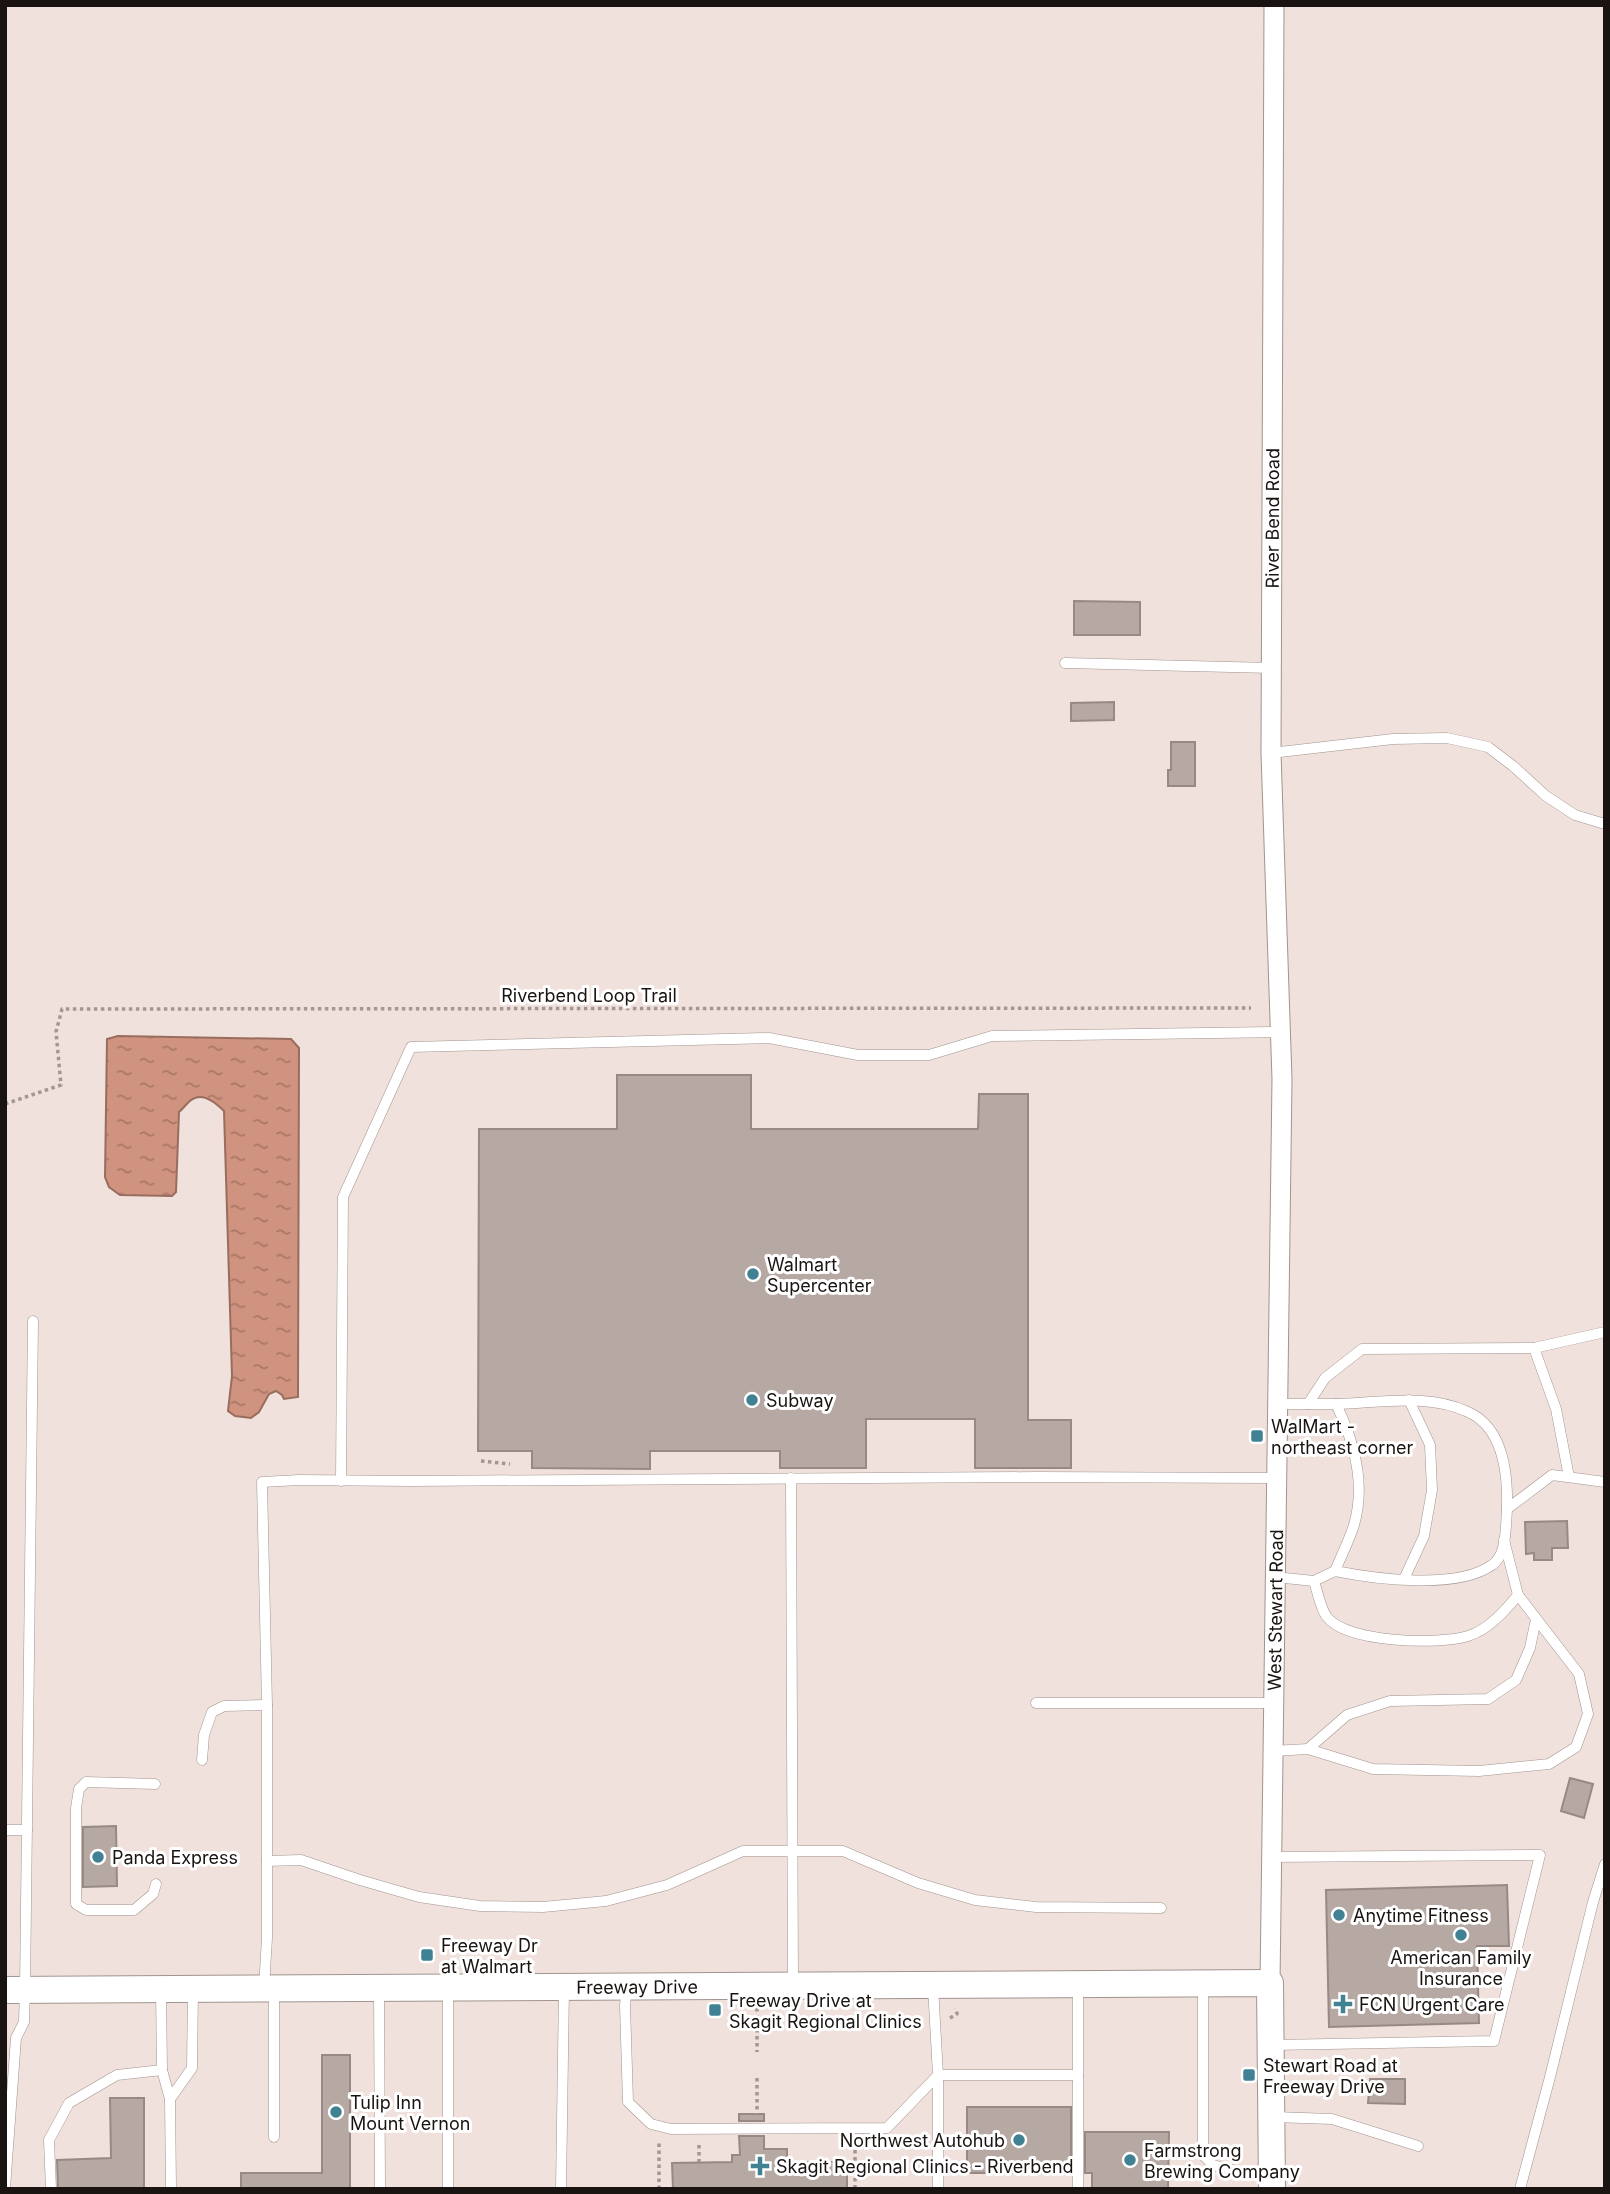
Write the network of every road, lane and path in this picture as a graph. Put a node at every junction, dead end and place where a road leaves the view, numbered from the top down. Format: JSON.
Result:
{"nodes":[{"id":1,"x":1274,"y":5,"type":"edge"},
{"id":2,"x":1065,"y":663,"type":"dead end"},
{"id":3,"x":1272,"y":668,"type":"junction"},
{"id":4,"x":1271,"y":753,"type":"junction"},
{"id":5,"x":1605,"y":824,"type":"edge"},
{"id":6,"x":1251,"y":1008,"type":"dead end"},
{"id":7,"x":1280,"y":1032,"type":"junction"},
{"id":8,"x":5,"y":1104,"type":"edge"},
{"id":9,"x":33,"y":1321,"type":"dead end"},
{"id":10,"x":1605,"y":1332,"type":"edge"},
{"id":11,"x":1534,"y":1348,"type":"junction"},
{"id":12,"x":1409,"y":1400,"type":"junction"},
{"id":13,"x":1277,"y":1404,"type":"junction"},
{"id":14,"x":1308,"y":1404,"type":"junction"},
{"id":15,"x":1336,"y":1404,"type":"junction"},
{"id":16,"x":1569,"y":1477,"type":"junction"},
{"id":17,"x":791,"y":1478,"type":"junction"},
{"id":18,"x":1276,"y":1478,"type":"junction"},
{"id":19,"x":341,"y":1482,"type":"junction"},
{"id":20,"x":1605,"y":1482,"type":"edge"},
{"id":21,"x":1507,"y":1509,"type":"junction"},
{"id":22,"x":1504,"y":1540,"type":"junction"},
{"id":23,"x":1335,"y":1571,"type":"junction"},
{"id":24,"x":1275,"y":1577,"type":"junction"},
{"id":25,"x":1404,"y":1579,"type":"junction"},
{"id":26,"x":1314,"y":1581,"type":"junction"},
{"id":27,"x":1518,"y":1595,"type":"junction"},
{"id":28,"x":1536,"y":1619,"type":"junction"},
{"id":29,"x":1036,"y":1703,"type":"dead end"},
{"id":30,"x":1273,"y":1703,"type":"junction"},
{"id":31,"x":267,"y":1705,"type":"junction"},
{"id":32,"x":1308,"y":1749,"type":"junction"},
{"id":33,"x":1272,"y":1751,"type":"junction"},
{"id":34,"x":202,"y":1760,"type":"dead end"},
{"id":35,"x":155,"y":1784,"type":"dead end"},
{"id":36,"x":5,"y":1830,"type":"edge"},
{"id":37,"x":27,"y":1830,"type":"junction"},
{"id":38,"x":793,"y":1851,"type":"junction"},
{"id":39,"x":1270,"y":1857,"type":"junction"},
{"id":40,"x":267,"y":1861,"type":"junction"},
{"id":41,"x":1605,"y":1864,"type":"edge"},
{"id":42,"x":156,"y":1884,"type":"dead end"},
{"id":43,"x":1161,"y":1908,"type":"dead end"},
{"id":44,"x":1203,"y":1983,"type":"junction"},
{"id":45,"x":1270,"y":1983,"type":"junction"},
{"id":46,"x":1078,"y":1984,"type":"junction"},
{"id":47,"x":933,"y":1985,"type":"junction"},
{"id":48,"x":793,"y":1986,"type":"junction"},
{"id":49,"x":564,"y":1987,"type":"junction"},
{"id":50,"x":627,"y":1987,"type":"junction"},
{"id":51,"x":379,"y":1988,"type":"junction"},
{"id":52,"x":448,"y":1988,"type":"junction"},
{"id":53,"x":162,"y":1989,"type":"junction"},
{"id":54,"x":192,"y":1989,"type":"junction"},
{"id":55,"x":269,"y":1989,"type":"junction"},
{"id":56,"x":15,"y":1990,"type":"edge"},
{"id":57,"x":757,"y":2006,"type":"dead end"},
{"id":58,"x":1270,"y":2045,"type":"junction"},
{"id":59,"x":757,"y":2052,"type":"dead end"},
{"id":60,"x":162,"y":2070,"type":"junction"},
{"id":61,"x":938,"y":2075,"type":"junction"},
{"id":62,"x":1078,"y":2075,"type":"junction"},
{"id":63,"x":757,"y":2078,"type":"dead end"},
{"id":64,"x":170,"y":2099,"type":"junction"},
{"id":65,"x":757,"y":2117,"type":"dead end"},
{"id":66,"x":1270,"y":2117,"type":"junction"},
{"id":67,"x":274,"y":2137,"type":"dead end"},
{"id":68,"x":864,"y":2143,"type":"dead end"},
{"id":69,"x":671,"y":2145,"type":"dead end"},
{"id":70,"x":710,"y":2145,"type":"dead end"},
{"id":71,"x":1418,"y":2146,"type":"dead end"},
{"id":72,"x":699,"y":2162,"type":"dead end"},
{"id":73,"x":1272,"y":2181,"type":"edge"},
{"id":74,"x":5,"y":2188,"type":"edge"},
{"id":75,"x":51,"y":2189,"type":"edge"},
{"id":76,"x":171,"y":2189,"type":"edge"},
{"id":77,"x":380,"y":2189,"type":"edge"},
{"id":78,"x":448,"y":2189,"type":"edge"},
{"id":79,"x":561,"y":2189,"type":"edge"},
{"id":80,"x":659,"y":2189,"type":"edge"},
{"id":81,"x":855,"y":2189,"type":"edge"},
{"id":82,"x":938,"y":2189,"type":"edge"},
{"id":83,"x":1079,"y":2189,"type":"edge"},
{"id":84,"x":1520,"y":2189,"type":"edge"}],
"edges":[{"from":1,"to":3,"type":"street","name":"River Bend Road"},
{"from":2,"to":3,"type":"lane"},
{"from":3,"to":4,"type":"street","name":"River Bend Road"},
{"from":4,"to":5,"type":"lane"},
{"from":4,"to":7,"type":"street","name":"River Bend Road"},
{"from":6,"to":8,"type":"path","name":"Riverbend Loop Trail"},
{"from":7,"to":13,"type":"street","name":"West Stewart Road"},
{"from":7,"to":19,"type":"lane"},
{"from":9,"to":37,"type":"lane"},
{"from":10,"to":11,"type":"lane"},
{"from":11,"to":14,"type":"lane"},
{"from":11,"to":16,"type":"lane"},
{"from":12,"to":15,"type":"lane"},
{"from":12,"to":21,"type":"lane"},
{"from":12,"to":25,"type":"lane"},
{"from":13,"to":14,"type":"lane"},
{"from":13,"to":18,"type":"street","name":"West Stewart Road"},
{"from":14,"to":15,"type":"lane"},
{"from":15,"to":23,"type":"lane"},
{"from":16,"to":20,"type":"lane"},
{"from":16,"to":21,"type":"lane"},
{"from":17,"to":18,"type":"lane"},
{"from":17,"to":19,"type":"lane"},
{"from":17,"to":38,"type":"lane"},
{"from":18,"to":24,"type":"street","name":"West Stewart Road"},
{"from":19,"to":31,"type":"lane"},
{"from":21,"to":22,"type":"lane"},
{"from":22,"to":25,"type":"lane"},
{"from":22,"to":27,"type":"lane"},
{"from":23,"to":25,"type":"lane"},
{"from":23,"to":26,"type":"lane"},
{"from":24,"to":26,"type":"lane"},
{"from":24,"to":30,"type":"street","name":"West Stewart Road"},
{"from":26,"to":27,"type":"lane"},
{"from":27,"to":28,"type":"lane"},
{"from":28,"to":32,"type":"lane"},
{"from":28,"to":32,"type":"lane"},
{"from":29,"to":30,"type":"lane"},
{"from":30,"to":33,"type":"street","name":"West Stewart Road"},
{"from":31,"to":34,"type":"lane"},
{"from":31,"to":40,"type":"lane"},
{"from":32,"to":33,"type":"lane"},
{"from":33,"to":39,"type":"street","name":"West Stewart Road"},
{"from":35,"to":42,"type":"lane"},
{"from":36,"to":37,"type":"lane"},
{"from":37,"to":56,"type":"lane"},
{"from":38,"to":40,"type":"lane"},
{"from":38,"to":43,"type":"lane"},
{"from":38,"to":48,"type":"lane"},
{"from":39,"to":45,"type":"street","name":"West Stewart Road"},
{"from":39,"to":58,"type":"lane"},
{"from":40,"to":55,"type":"lane"},
{"from":41,"to":84,"type":"lane"},
{"from":44,"to":45,"type":"street","name":"Freeway Drive"},
{"from":44,"to":46,"type":"street","name":"Freeway Drive"},
{"from":44,"to":73,"type":"lane"},
{"from":45,"to":58,"type":"street","name":"West Stewart Road"},
{"from":46,"to":47,"type":"street","name":"Freeway Drive"},
{"from":46,"to":62,"type":"lane"},
{"from":47,"to":48,"type":"street","name":"Freeway Drive"},
{"from":47,"to":61,"type":"lane"},
{"from":48,"to":50,"type":"street","name":"Freeway Drive"},
{"from":49,"to":50,"type":"street","name":"Freeway Drive"},
{"from":49,"to":52,"type":"street","name":"Freeway Drive"},
{"from":49,"to":79,"type":"lane"},
{"from":50,"to":61,"type":"lane"},
{"from":51,"to":52,"type":"street","name":"Freeway Drive"},
{"from":51,"to":55,"type":"street","name":"Freeway Drive"},
{"from":51,"to":77,"type":"lane"},
{"from":52,"to":78,"type":"lane"},
{"from":53,"to":54,"type":"street","name":"Freeway Drive"},
{"from":53,"to":56,"type":"street","name":"Freeway Drive"},
{"from":53,"to":60,"type":"lane"},
{"from":54,"to":55,"type":"street","name":"Freeway Drive"},
{"from":54,"to":64,"type":"lane"},
{"from":55,"to":67,"type":"lane"},
{"from":56,"to":74,"type":"lane"},
{"from":57,"to":59,"type":"path"},
{"from":58,"to":66,"type":"street","name":"West Stewart Road"},
{"from":60,"to":64,"type":"lane"},
{"from":60,"to":75,"type":"lane"},
{"from":61,"to":62,"type":"lane"},
{"from":61,"to":82,"type":"lane"},
{"from":62,"to":83,"type":"lane"},
{"from":63,"to":65,"type":"path"},
{"from":64,"to":76,"type":"lane"},
{"from":66,"to":71,"type":"lane"},
{"from":66,"to":73,"type":"street","name":"West Stewart Road"},
{"from":68,"to":81,"type":"path"},
{"from":69,"to":80,"type":"path"},
{"from":70,"to":72,"type":"path"}]}
